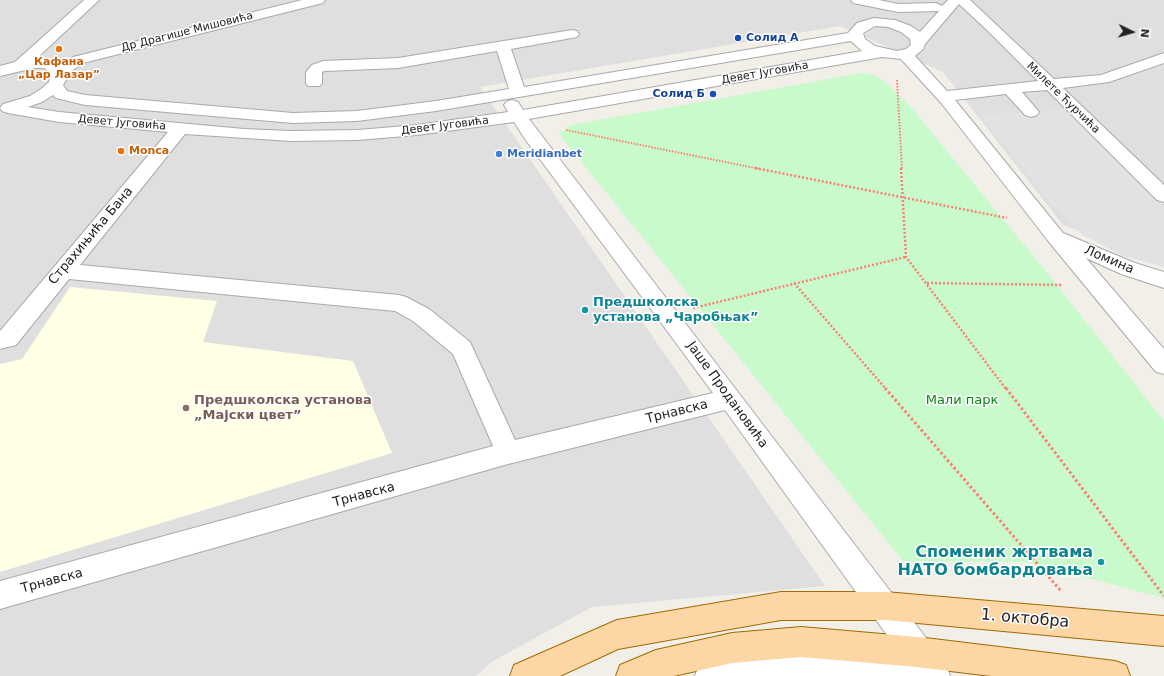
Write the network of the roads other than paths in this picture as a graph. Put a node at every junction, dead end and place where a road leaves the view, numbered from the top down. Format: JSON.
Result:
{"nodes":[{"id":1,"x":92,"y":0,"type":"edge"},
{"id":2,"x":318,"y":0,"type":"edge"},
{"id":3,"x":848,"y":0,"type":"edge"},
{"id":4,"x":858,"y":0,"type":"edge"},
{"id":5,"x":951,"y":0,"type":"edge"},
{"id":6,"x":955,"y":0,"type":"edge"},
{"id":7,"x":962,"y":0,"type":"edge"},
{"id":8,"x":936,"y":7,"type":"junction"},
{"id":9,"x":890,"y":23,"type":"junction"},
{"id":10,"x":868,"y":24,"type":"junction"},
{"id":11,"x":572,"y":34,"type":"dead end"},
{"id":12,"x":855,"y":36,"type":"junction"},
{"id":13,"x":919,"y":42,"type":"junction"},
{"id":14,"x":503,"y":46,"type":"junction"},
{"id":15,"x":879,"y":53,"type":"junction"},
{"id":16,"x":905,"y":54,"type":"junction"},
{"id":17,"x":845,"y":58,"type":"junction"},
{"id":18,"x":1164,"y":58,"type":"edge"},
{"id":19,"x":8,"y":65,"type":"edge"},
{"id":20,"x":923,"y":74,"type":"junction"},
{"id":21,"x":57,"y":79,"type":"junction"},
{"id":22,"x":314,"y":83,"type":"dead end"},
{"id":23,"x":1049,"y":85,"type":"junction"},
{"id":24,"x":1010,"y":89,"type":"junction"},
{"id":25,"x":512,"y":93,"type":"junction"},
{"id":26,"x":944,"y":96,"type":"junction"},
{"id":27,"x":4,"y":108,"type":"edge"},
{"id":28,"x":1031,"y":112,"type":"dead end"},
{"id":29,"x":518,"y":116,"type":"junction"},
{"id":30,"x":180,"y":129,"type":"junction"},
{"id":31,"x":1164,"y":196,"type":"edge"},
{"id":32,"x":1056,"y":237,"type":"junction"},
{"id":33,"x":62,"y":271,"type":"junction"},
{"id":34,"x":1164,"y":280,"type":"edge"},
{"id":35,"x":0,"y":340,"type":"edge"},
{"id":36,"x":1164,"y":365,"type":"edge"},
{"id":37,"x":729,"y":399,"type":"junction"},
{"id":38,"x":508,"y":453,"type":"junction"},
{"id":39,"x":0,"y":596,"type":"edge"},
{"id":40,"x":885,"y":606,"type":"junction"},
{"id":41,"x":1164,"y":631,"type":"edge"},
{"id":42,"x":917,"y":652,"type":"junction"},
{"id":43,"x":525,"y":676,"type":"edge"},
{"id":44,"x":631,"y":676,"type":"edge"},
{"id":45,"x":710,"y":676,"type":"edge"},
{"id":46,"x":935,"y":676,"type":"edge"},
{"id":47,"x":1115,"y":676,"type":"edge"}],
"edges":[{"from":1,"to":19,"type":"street"},
{"from":2,"to":21,"type":"street","name":"Др Драгише Мишовића"},
{"from":3,"to":10,"type":"street"},
{"from":4,"to":8,"type":"street"},
{"from":5,"to":8,"type":"street"},
{"from":6,"to":13,"type":"street"},
{"from":7,"to":23,"type":"street","name":"Милете Ћурчића"},
{"from":8,"to":9,"type":"street"},
{"from":9,"to":10,"type":"street"},
{"from":9,"to":13,"type":"street"},
{"from":10,"to":12,"type":"street"},
{"from":11,"to":14,"type":"street"},
{"from":12,"to":15,"type":"street"},
{"from":12,"to":25,"type":"street","name":"Девет Југовића"},
{"from":13,"to":16,"type":"street"},
{"from":14,"to":22,"type":"street"},
{"from":14,"to":25,"type":"street","name":"Јаше Продановића"},
{"from":15,"to":16,"type":"street"},
{"from":15,"to":17,"type":"street","name":"Девет Југовића"},
{"from":16,"to":20,"type":"street"},
{"from":17,"to":20,"type":"street"},
{"from":17,"to":29,"type":"street","name":"Девет Југовића"},
{"from":18,"to":23,"type":"street"},
{"from":19,"to":21,"type":"street","name":"Девет Југовића"},
{"from":20,"to":26,"type":"street"},
{"from":21,"to":25,"type":"street","name":"Девет Југовића"},
{"from":21,"to":27,"type":"street","name":"Др Драгише Мишовића"},
{"from":23,"to":24,"type":"street"},
{"from":23,"to":31,"type":"street","name":"Милете Ћурчића"},
{"from":24,"to":26,"type":"street"},
{"from":24,"to":28,"type":"street"},
{"from":25,"to":29,"type":"street","name":"Јаше Продановића"},
{"from":26,"to":32,"type":"street"},
{"from":27,"to":30,"type":"street","name":"Девет Југовића"},
{"from":29,"to":30,"type":"street","name":"Девет Југовића"},
{"from":29,"to":37,"type":"street","name":"Јаше Продановића"},
{"from":30,"to":33,"type":"street","name":"Страхињића Бана"},
{"from":32,"to":34,"type":"street","name":"Ломина"},
{"from":32,"to":36,"type":"street"},
{"from":33,"to":35,"type":"street","name":"Страхињића Бана"},
{"from":33,"to":38,"type":"street"},
{"from":37,"to":38,"type":"street","name":"Трнавска"},
{"from":37,"to":40,"type":"street","name":"Јаше Продановића"},
{"from":38,"to":39,"type":"street","name":"Трнавска"},
{"from":40,"to":41,"type":"main road","name":"1. октобра"},
{"from":40,"to":42,"type":"street","name":"Јаше Продановића"},
{"from":40,"to":43,"type":"main road","name":"1. октобра"},
{"from":42,"to":44,"type":"main road"},
{"from":42,"to":46,"type":"street","name":"Јаше Продановића"},
{"from":42,"to":47,"type":"main road"},
{"from":45,"to":46,"type":"street"}]}
